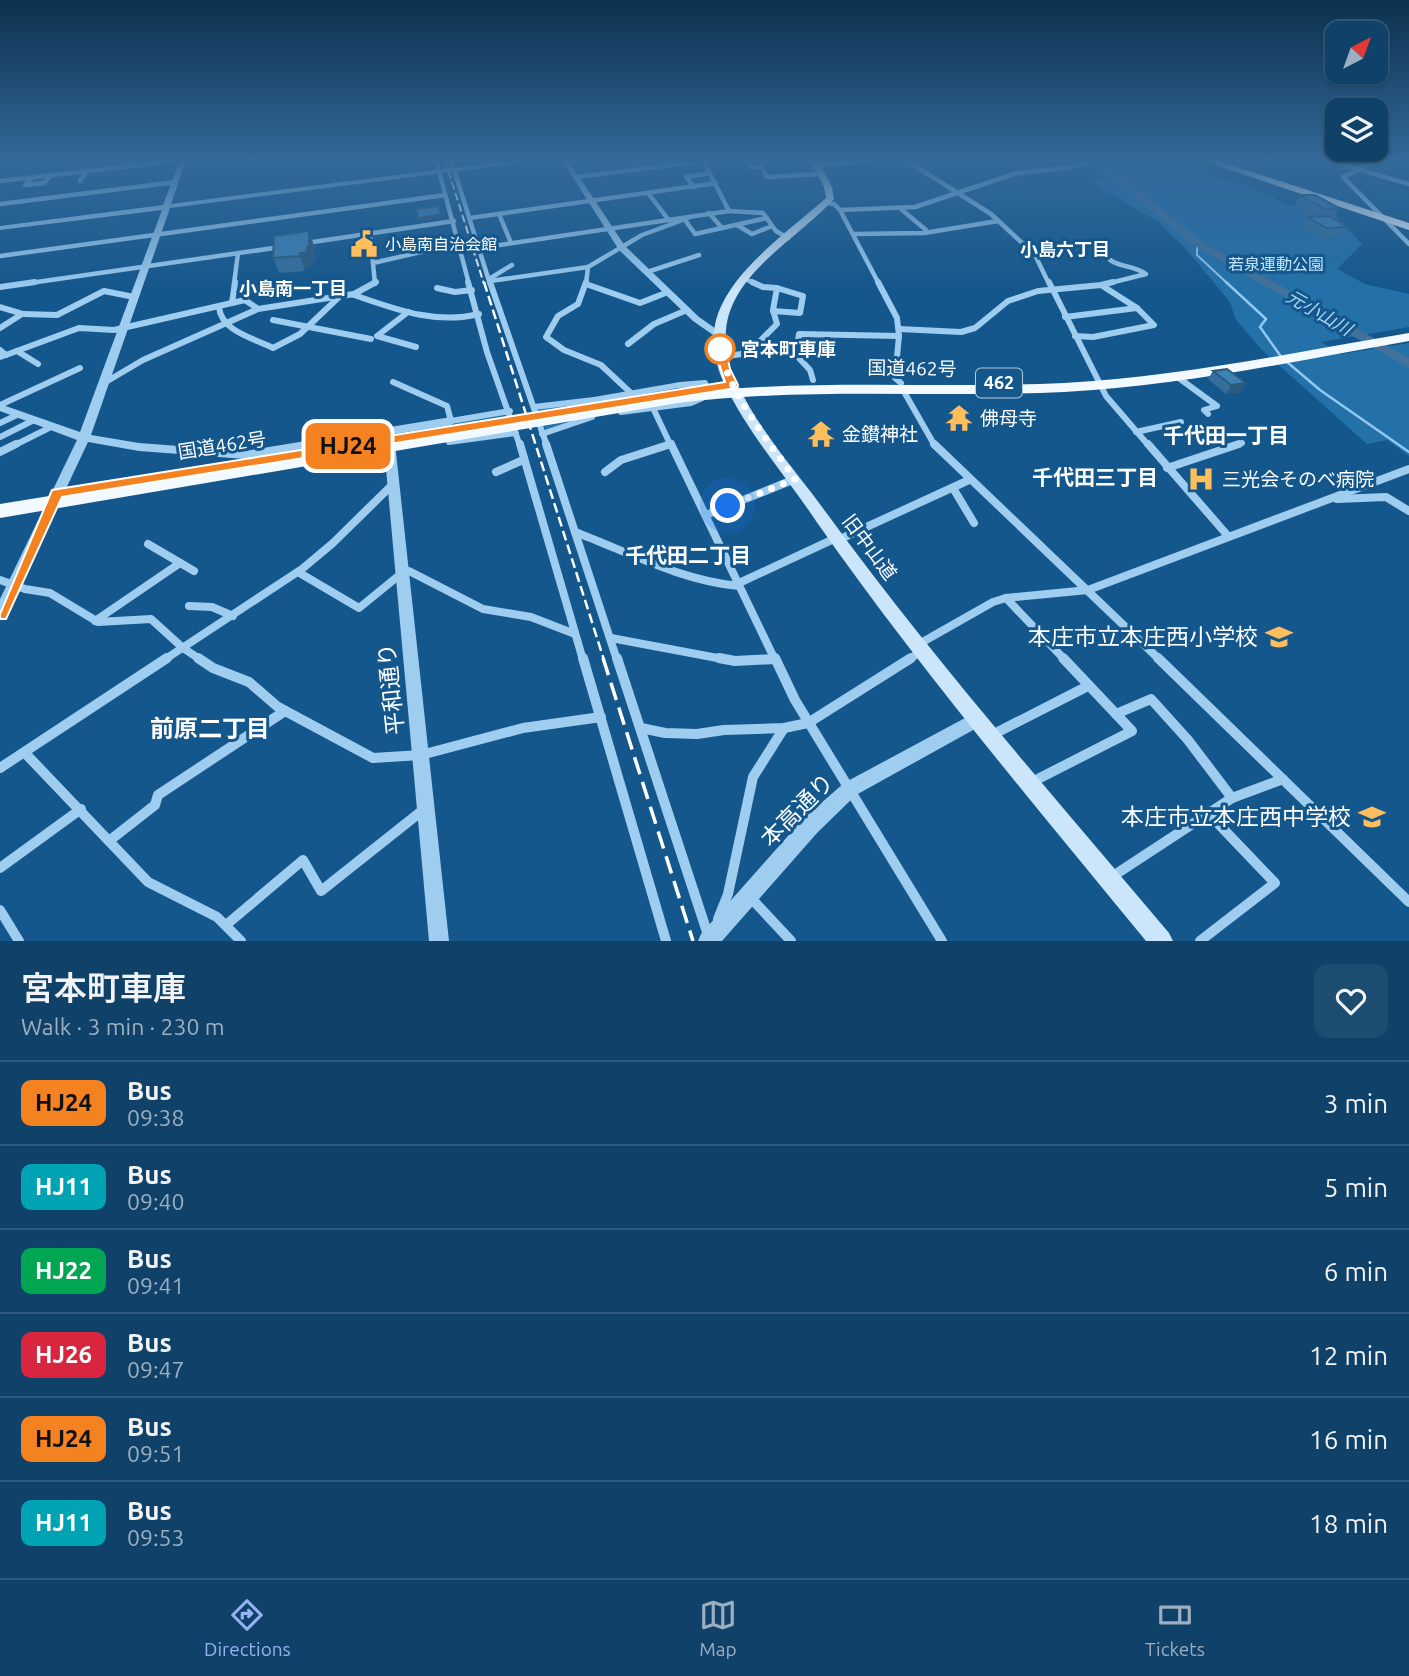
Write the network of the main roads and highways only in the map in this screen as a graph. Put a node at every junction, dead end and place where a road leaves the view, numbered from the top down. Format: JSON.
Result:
{"nodes":[{"id":1,"x":826,"y":204,"type":"edge"},
{"id":2,"x":1338,"y":204,"type":"edge"},
{"id":3,"x":1409,"y":227,"type":"edge"},
{"id":4,"x":1409,"y":331,"type":"edge"},
{"id":5,"x":1409,"y":337,"type":"edge"},
{"id":6,"x":1364,"y":341,"type":"junction"},
{"id":7,"x":1266,"y":358,"type":"junction"},
{"id":8,"x":1099,"y":382,"type":"junction"},
{"id":9,"x":900,"y":383,"type":"junction"},
{"id":10,"x":734,"y":389,"type":"junction"},
{"id":11,"x":286,"y":459,"type":"junction"},
{"id":12,"x":55,"y":498,"type":"junction"},
{"id":13,"x":0,"y":503,"type":"edge"},
{"id":14,"x":0,"y":511,"type":"edge"},
{"id":15,"x":1160,"y":941,"type":"edge"}],
"edges":[{"from":1,"to":10,"type":"main road","name":"旧中山道"},
{"from":2,"to":3,"type":"highway"},
{"from":4,"to":6,"type":"highway","name":"国道462号","number":"462"},
{"from":5,"to":6,"type":"highway","name":"国道462号","number":"462"},
{"from":6,"to":7,"type":"highway","name":"国道462号","number":"462"},
{"from":7,"to":8,"type":"highway","name":"国道462号","number":"462"},
{"from":7,"to":8,"type":"highway","name":"国道462号","number":"462"},
{"from":8,"to":9,"type":"highway","name":"国道462号","number":"462"},
{"from":9,"to":10,"type":"highway","name":"国道462号","number":"462"},
{"from":9,"to":10,"type":"highway","name":"国道462号","number":"462"},
{"from":10,"to":11,"type":"highway","name":"国道462号","number":"462"},
{"from":10,"to":15,"type":"main road","name":"旧中山道"},
{"from":11,"to":12,"type":"highway","name":"国道462号","number":"462"},
{"from":11,"to":12,"type":"highway","name":"国道462号","number":"462"},
{"from":12,"to":13,"type":"highway","name":"国道462号","number":"462"},
{"from":12,"to":14,"type":"highway","name":"国道462号","number":"462"}]}
